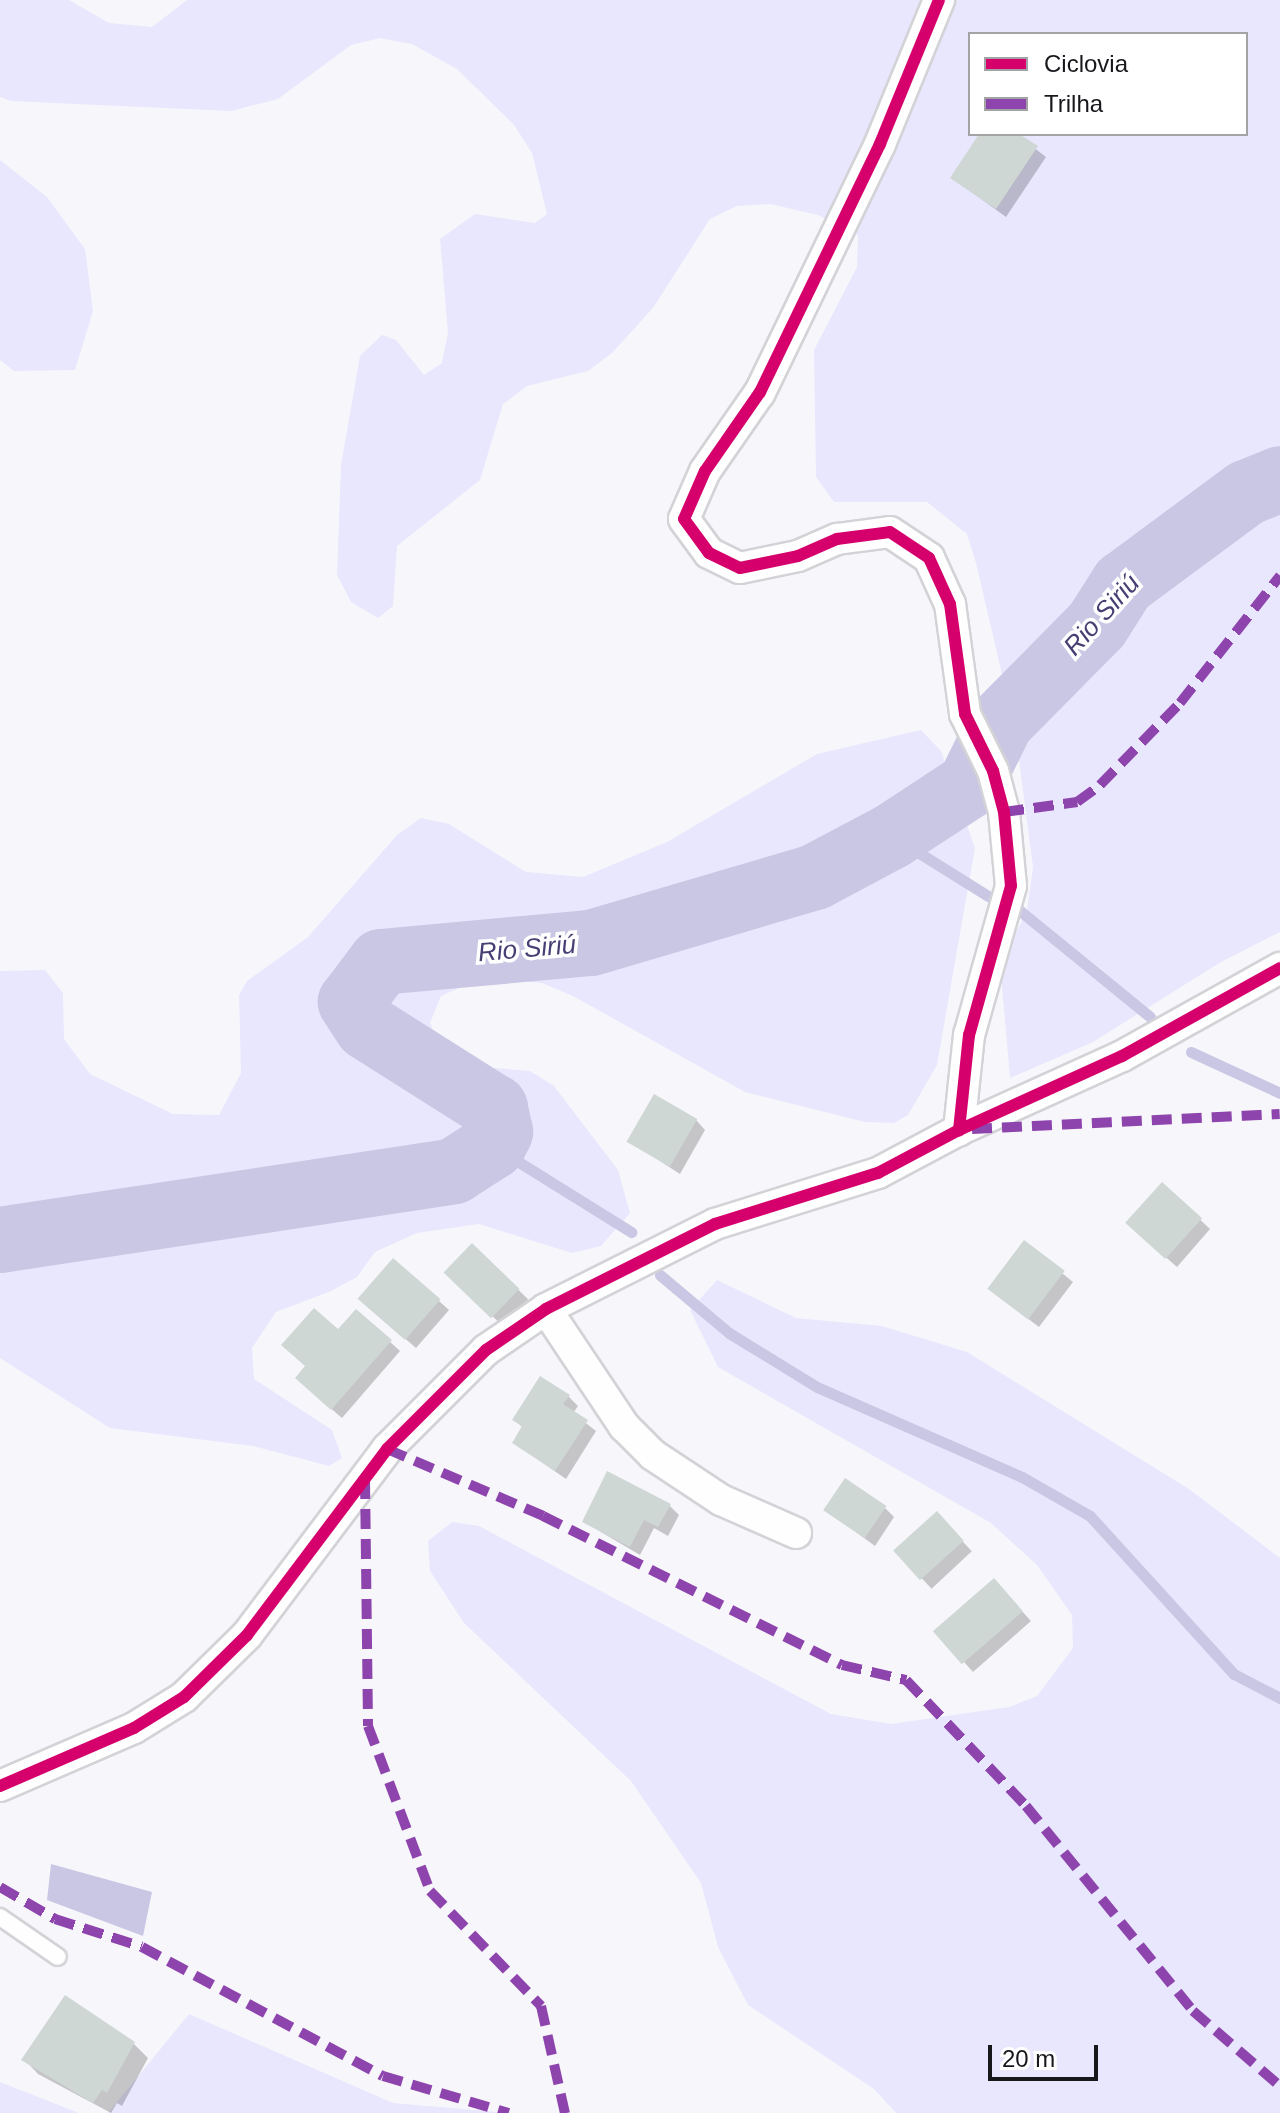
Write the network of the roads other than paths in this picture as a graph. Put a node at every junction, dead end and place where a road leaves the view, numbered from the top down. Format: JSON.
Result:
{"nodes":[{"id":1,"x":939,"y":0,"type":"edge"},
{"id":2,"x":1280,"y":968,"type":"edge"},
{"id":3,"x":959,"y":1130,"type":"junction"},
{"id":4,"x":546,"y":1309,"type":"junction"},
{"id":5,"x":796,"y":1533,"type":"dead end"},
{"id":6,"x":0,"y":1786,"type":"edge"},
{"id":7,"x":0,"y":1917,"type":"edge"},
{"id":8,"x":58,"y":1957,"type":"dead end"}],
"edges":[{"from":1,"to":3,"type":"street"},
{"from":2,"to":3,"type":"street"},
{"from":3,"to":4,"type":"street"},
{"from":4,"to":5,"type":"street"},
{"from":4,"to":6,"type":"street"},
{"from":7,"to":8,"type":"lane"}]}
